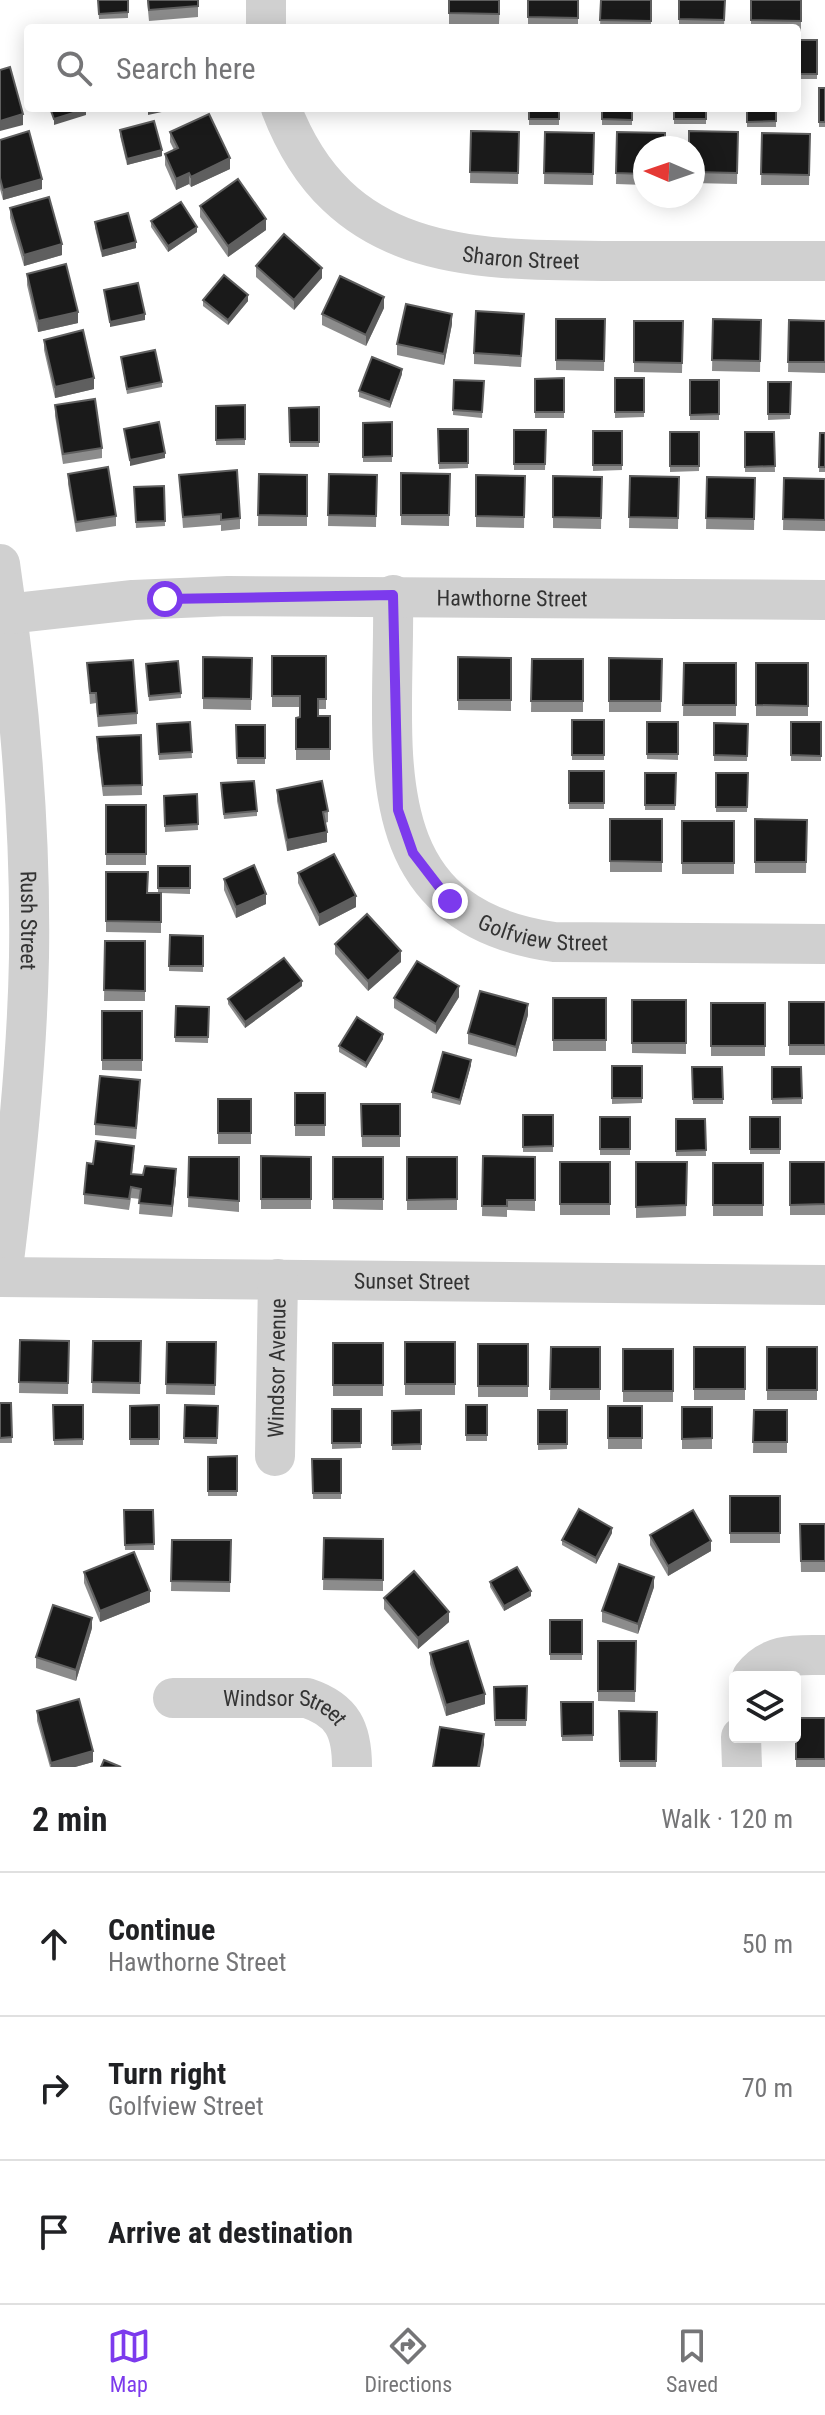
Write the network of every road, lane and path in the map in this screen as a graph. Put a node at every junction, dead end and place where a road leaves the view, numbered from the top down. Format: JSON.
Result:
{"nodes":[{"id":1,"x":266,"y":0,"type":"edge"},
{"id":2,"x":266,"y":24,"type":"edge"},
{"id":3,"x":283,"y":112,"type":"edge"},
{"id":4,"x":825,"y":261,"type":"edge"},
{"id":5,"x":0,"y":564,"type":"edge"},
{"id":6,"x":393,"y":595,"type":"junction"},
{"id":7,"x":825,"y":600,"type":"edge"},
{"id":8,"x":7,"y":614,"type":"junction"},
{"id":9,"x":825,"y":944,"type":"edge"},
{"id":10,"x":1,"y":1277,"type":"edge"},
{"id":11,"x":278,"y":1279,"type":"junction"},
{"id":12,"x":825,"y":1285,"type":"edge"},
{"id":13,"x":275,"y":1456,"type":"dead end"},
{"id":14,"x":825,"y":1655,"type":"edge"},
{"id":15,"x":758,"y":1671,"type":"edge"},
{"id":16,"x":173,"y":1698,"type":"dead end"},
{"id":17,"x":741,"y":1743,"type":"edge"},
{"id":18,"x":352,"y":1767,"type":"edge"},
{"id":19,"x":742,"y":1767,"type":"edge"}],
"edges":[{"from":1,"to":2,"type":"street"},
{"from":3,"to":4,"type":"street","name":"Sharon Street"},
{"from":5,"to":8,"type":"street","name":"Rush Street"},
{"from":6,"to":7,"type":"street","name":"Hawthorne Street"},
{"from":6,"to":8,"type":"street","name":"Hawthorne Street"},
{"from":6,"to":9,"type":"street","name":"Golfview Street"},
{"from":8,"to":10,"type":"street","name":"Rush Street"},
{"from":10,"to":11,"type":"street","name":"Sunset Street"},
{"from":11,"to":12,"type":"street","name":"Sunset Street"},
{"from":11,"to":13,"type":"street","name":"Windsor Avenue"},
{"from":14,"to":15,"type":"street"},
{"from":16,"to":18,"type":"street","name":"Windsor Street"},
{"from":17,"to":19,"type":"street"}]}
